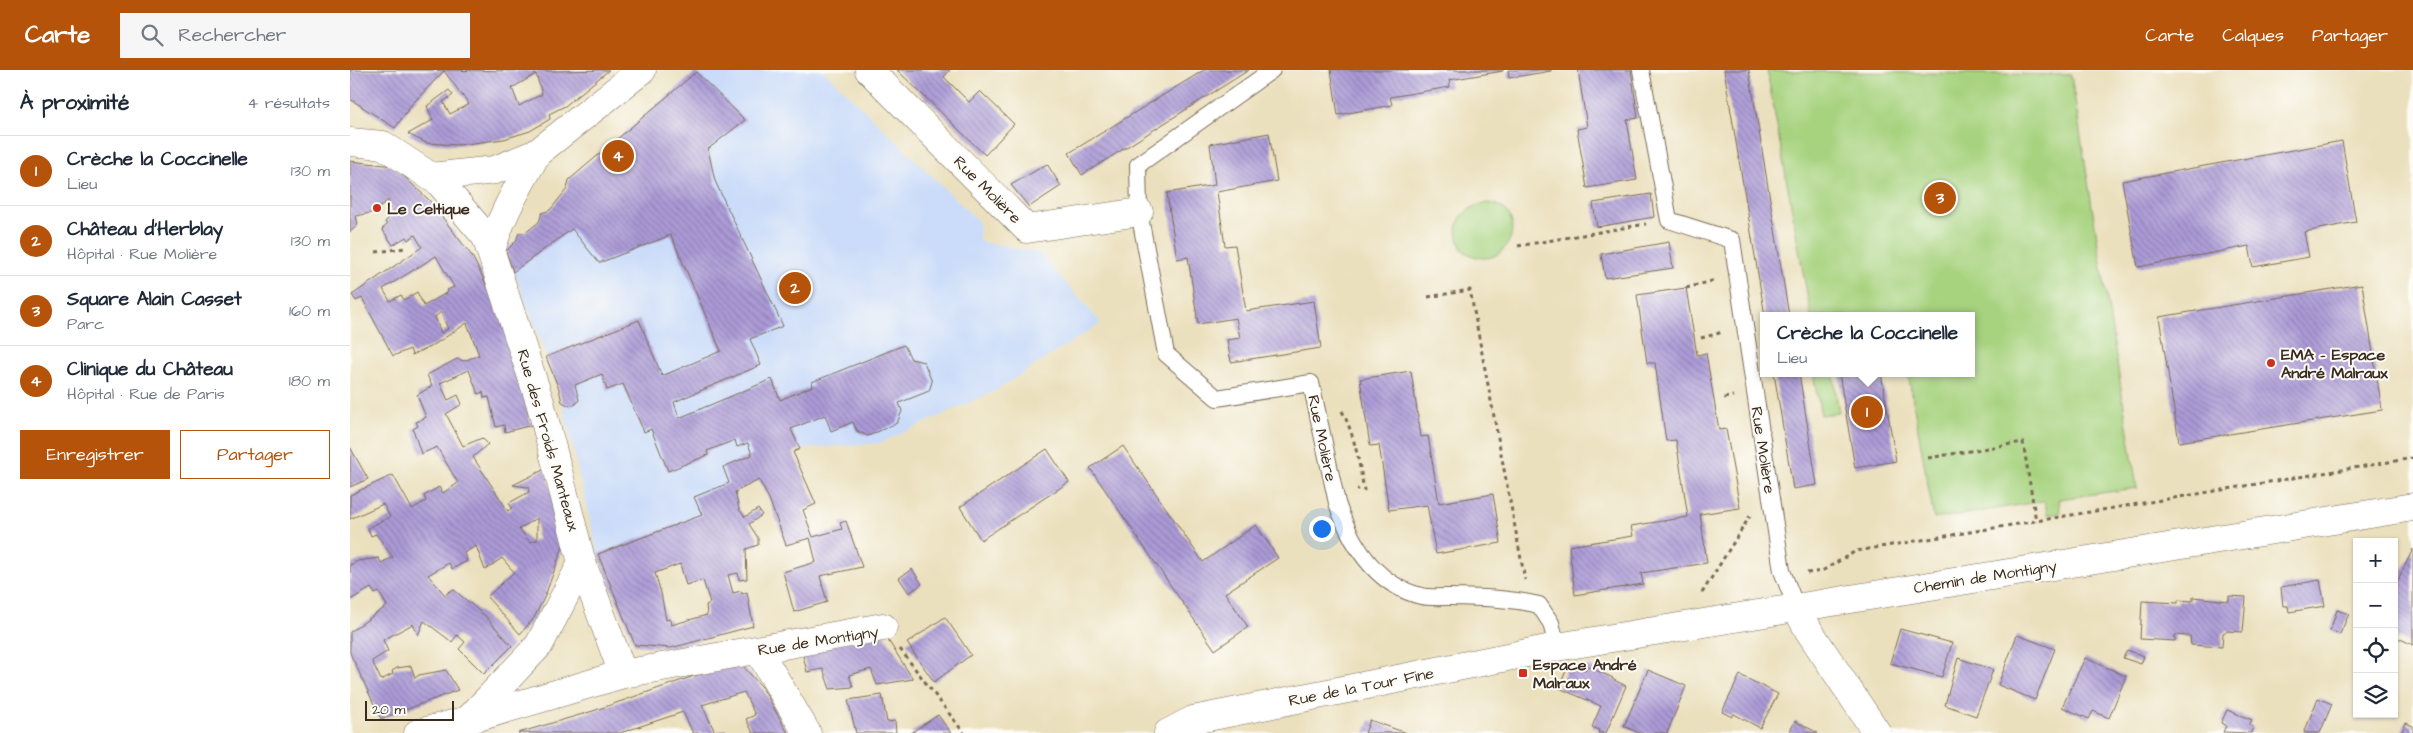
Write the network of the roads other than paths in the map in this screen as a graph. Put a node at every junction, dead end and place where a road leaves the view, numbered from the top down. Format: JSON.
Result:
{"nodes":[{"id":1,"x":642,"y":70,"type":"edge"},
{"id":2,"x":869,"y":70,"type":"edge"},
{"id":3,"x":1272,"y":70,"type":"edge"},
{"id":4,"x":1641,"y":70,"type":"edge"},
{"id":5,"x":350,"y":142,"type":"edge"},
{"id":6,"x":537,"y":154,"type":"junction"},
{"id":7,"x":431,"y":177,"type":"junction"},
{"id":8,"x":1139,"y":212,"type":"junction"},
{"id":9,"x":491,"y":252,"type":"junction"},
{"id":10,"x":2413,"y":507,"type":"edge"},
{"id":11,"x":582,"y":563,"type":"junction"},
{"id":12,"x":1796,"y":607,"type":"junction"},
{"id":13,"x":883,"y":627,"type":"road end"},
{"id":14,"x":1557,"y":647,"type":"junction"},
{"id":15,"x":758,"y":650,"type":"junction"},
{"id":16,"x":622,"y":674,"type":"junction"},
{"id":17,"x":471,"y":726,"type":"edge"},
{"id":18,"x":418,"y":733,"type":"edge"},
{"id":19,"x":807,"y":733,"type":"edge"},
{"id":20,"x":1168,"y":733,"type":"edge"},
{"id":21,"x":1877,"y":733,"type":"edge"}],
"edges":[{"from":1,"to":6,"type":"street"},
{"from":2,"to":8,"type":"street","name":"Rue Molière"},
{"from":3,"to":8,"type":"lane","name":"Rue Molière"},
{"from":4,"to":12,"type":"lane","name":"Rue Molière"},
{"from":5,"to":7,"type":"street","name":"Rue des Froids Manteaux"},
{"from":6,"to":7,"type":"street"},
{"from":6,"to":9,"type":"street"},
{"from":7,"to":9,"type":"street","name":"Rue des Froids Manteaux"},
{"from":8,"to":14,"type":"lane","name":"Rue Molière"},
{"from":9,"to":11,"type":"street","name":"Rue des Froids Manteaux"},
{"from":10,"to":12,"type":"street","name":"Chemin de Montigny"},
{"from":11,"to":16,"type":"street","name":"Rue des Froids Manteaux"},
{"from":11,"to":17,"type":"street"},
{"from":12,"to":14,"type":"street","name":"Chemin de Montigny"},
{"from":12,"to":21,"type":"street"},
{"from":13,"to":15,"type":"street","name":"Rue de Montigny"},
{"from":14,"to":20,"type":"street","name":"Rue de la Tour Fine"},
{"from":15,"to":16,"type":"street","name":"Rue de Montigny"},
{"from":15,"to":19,"type":"street"},
{"from":16,"to":17,"type":"street","name":"Rue de Montigny"},
{"from":17,"to":18,"type":"street","name":"Rue de Montigny"}]}
